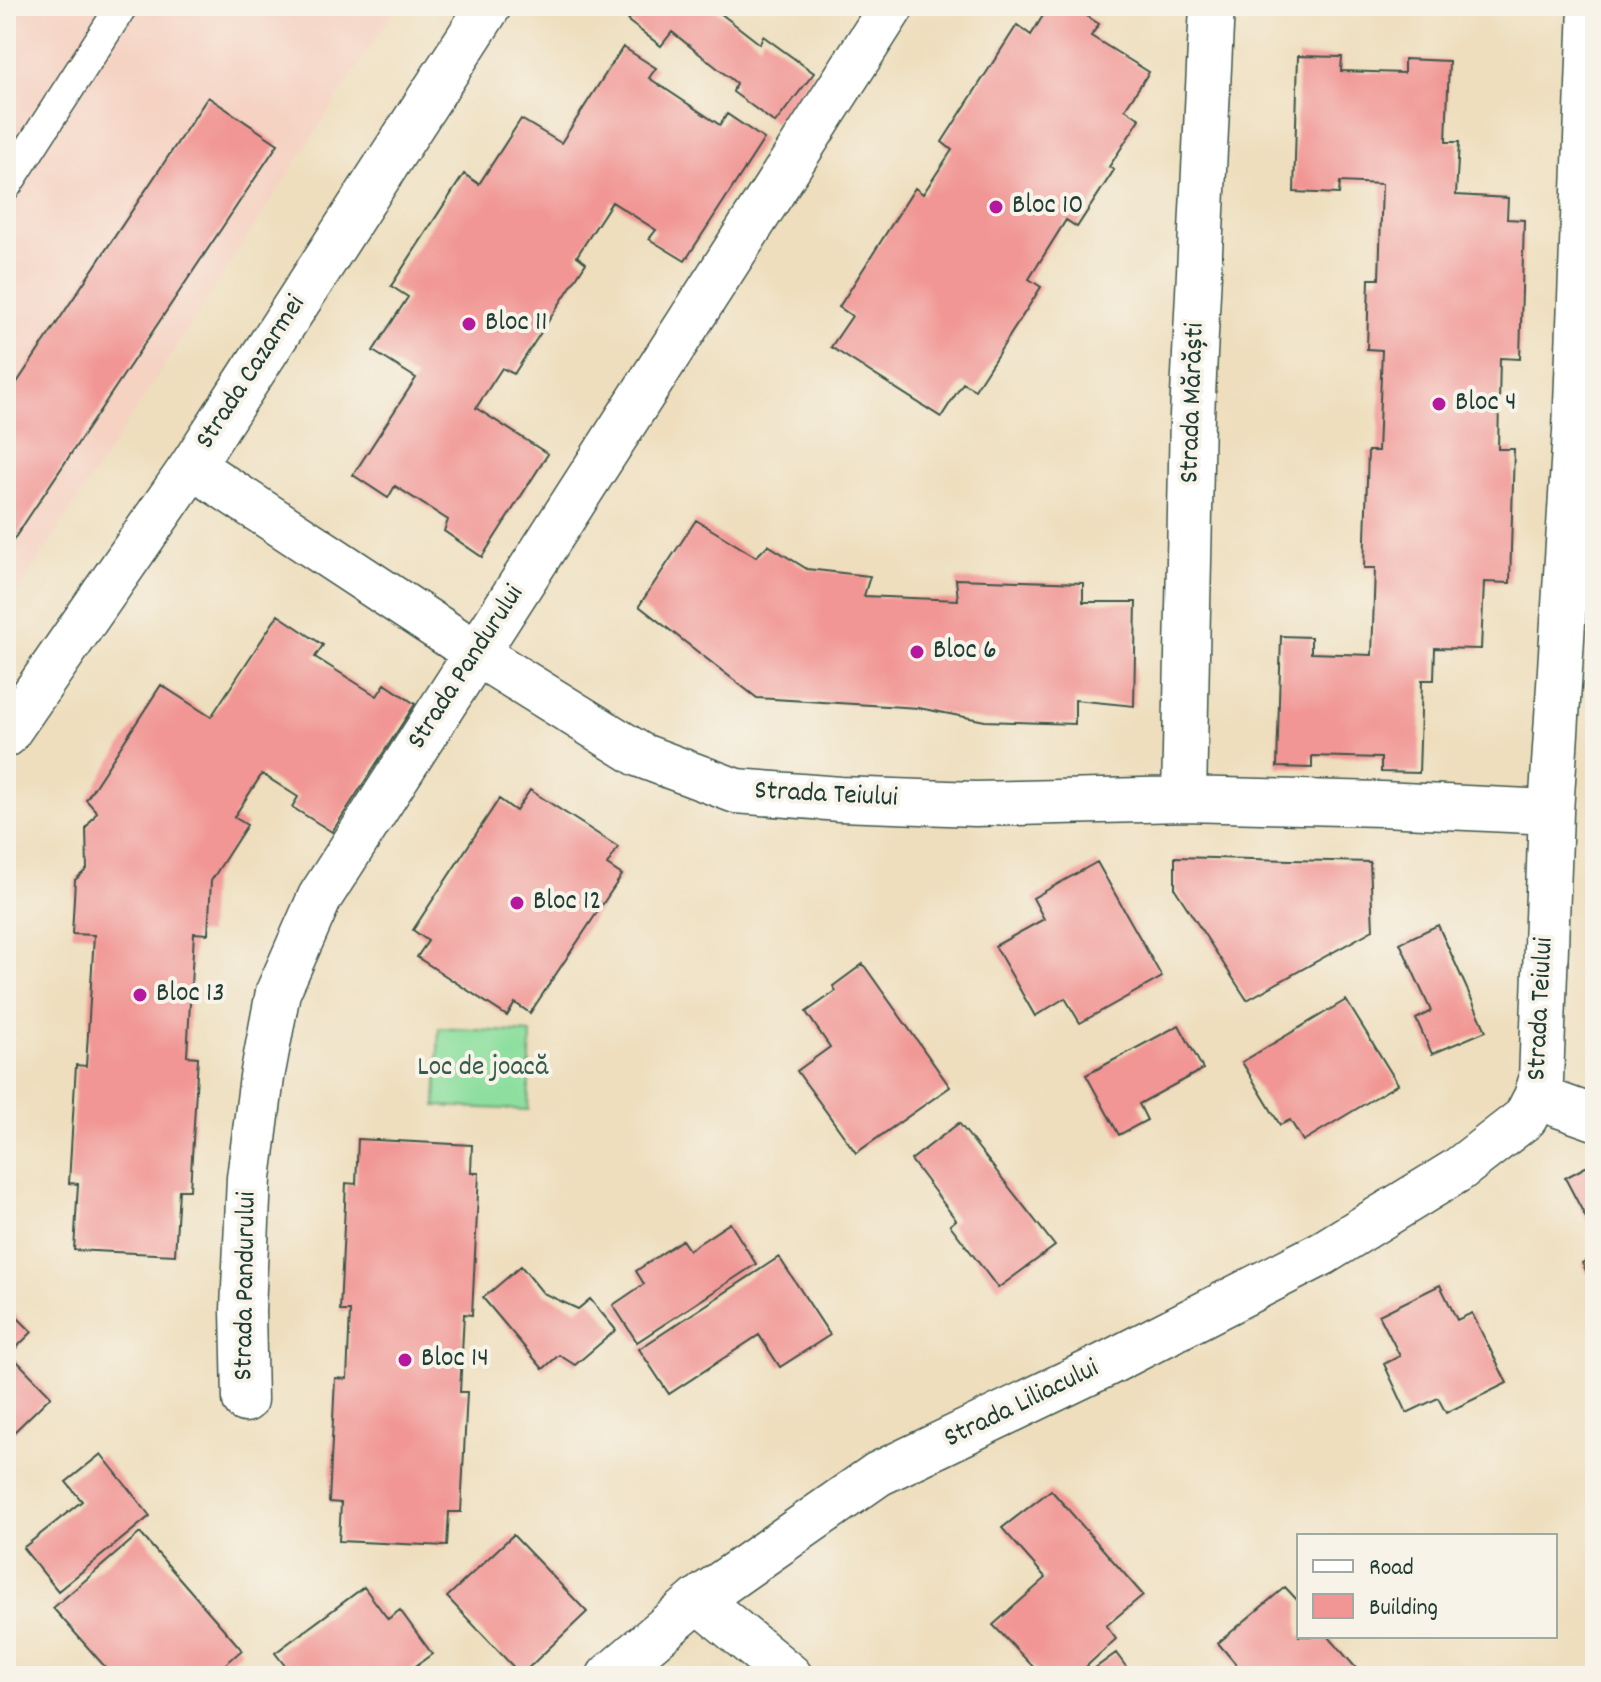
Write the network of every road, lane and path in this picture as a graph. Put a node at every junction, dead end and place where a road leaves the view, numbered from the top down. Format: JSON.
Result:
{"nodes":[{"id":1,"x":122,"y":6,"type":"edge"},
{"id":2,"x":489,"y":6,"type":"edge"},
{"id":3,"x":892,"y":6,"type":"edge"},
{"id":4,"x":1212,"y":6,"type":"edge"},
{"id":5,"x":1591,"y":6,"type":"edge"},
{"id":6,"x":6,"y":186,"type":"edge"},
{"id":7,"x":192,"y":466,"type":"junction"},
{"id":8,"x":476,"y":653,"type":"junction"},
{"id":9,"x":6,"y":735,"type":"edge"},
{"id":10,"x":1184,"y":799,"type":"junction"},
{"id":11,"x":1551,"y":812,"type":"junction"},
{"id":12,"x":1536,"y":1097,"type":"junction"},
{"id":13,"x":1595,"y":1118,"type":"edge"},
{"id":14,"x":1458,"y":1170,"type":"joint"},
{"id":15,"x":245,"y":1400,"type":"dead end"},
{"id":16,"x":698,"y":1600,"type":"junction"},
{"id":17,"x":609,"y":1676,"type":"edge"},
{"id":18,"x":790,"y":1676,"type":"edge"}],
"edges":[{"from":1,"to":6,"type":"lane"},
{"from":2,"to":7,"type":"street","name":"Strada Cazarmei"},
{"from":3,"to":8,"type":"street","name":"Strada Pandurului"},
{"from":4,"to":10,"type":"street","name":"Strada Mărăști"},
{"from":5,"to":11,"type":"street","name":"Strada Teiului"},
{"from":7,"to":8,"type":"street","name":"Strada Teiului"},
{"from":7,"to":9,"type":"street","name":"Strada Cazarmei"},
{"from":8,"to":10,"type":"street","name":"Strada Teiului"},
{"from":8,"to":15,"type":"street","name":"Strada Pandurului"},
{"from":10,"to":11,"type":"street","name":"Strada Teiului"},
{"from":11,"to":12,"type":"street","name":"Strada Teiului"},
{"from":12,"to":13,"type":"street"},
{"from":12,"to":14,"type":"street","name":"Strada Teiului"},
{"from":14,"to":16,"type":"street","name":"Strada Liliacului"},
{"from":16,"to":17,"type":"street","name":"Strada Liliacului"},
{"from":16,"to":18,"type":"street"}]}
